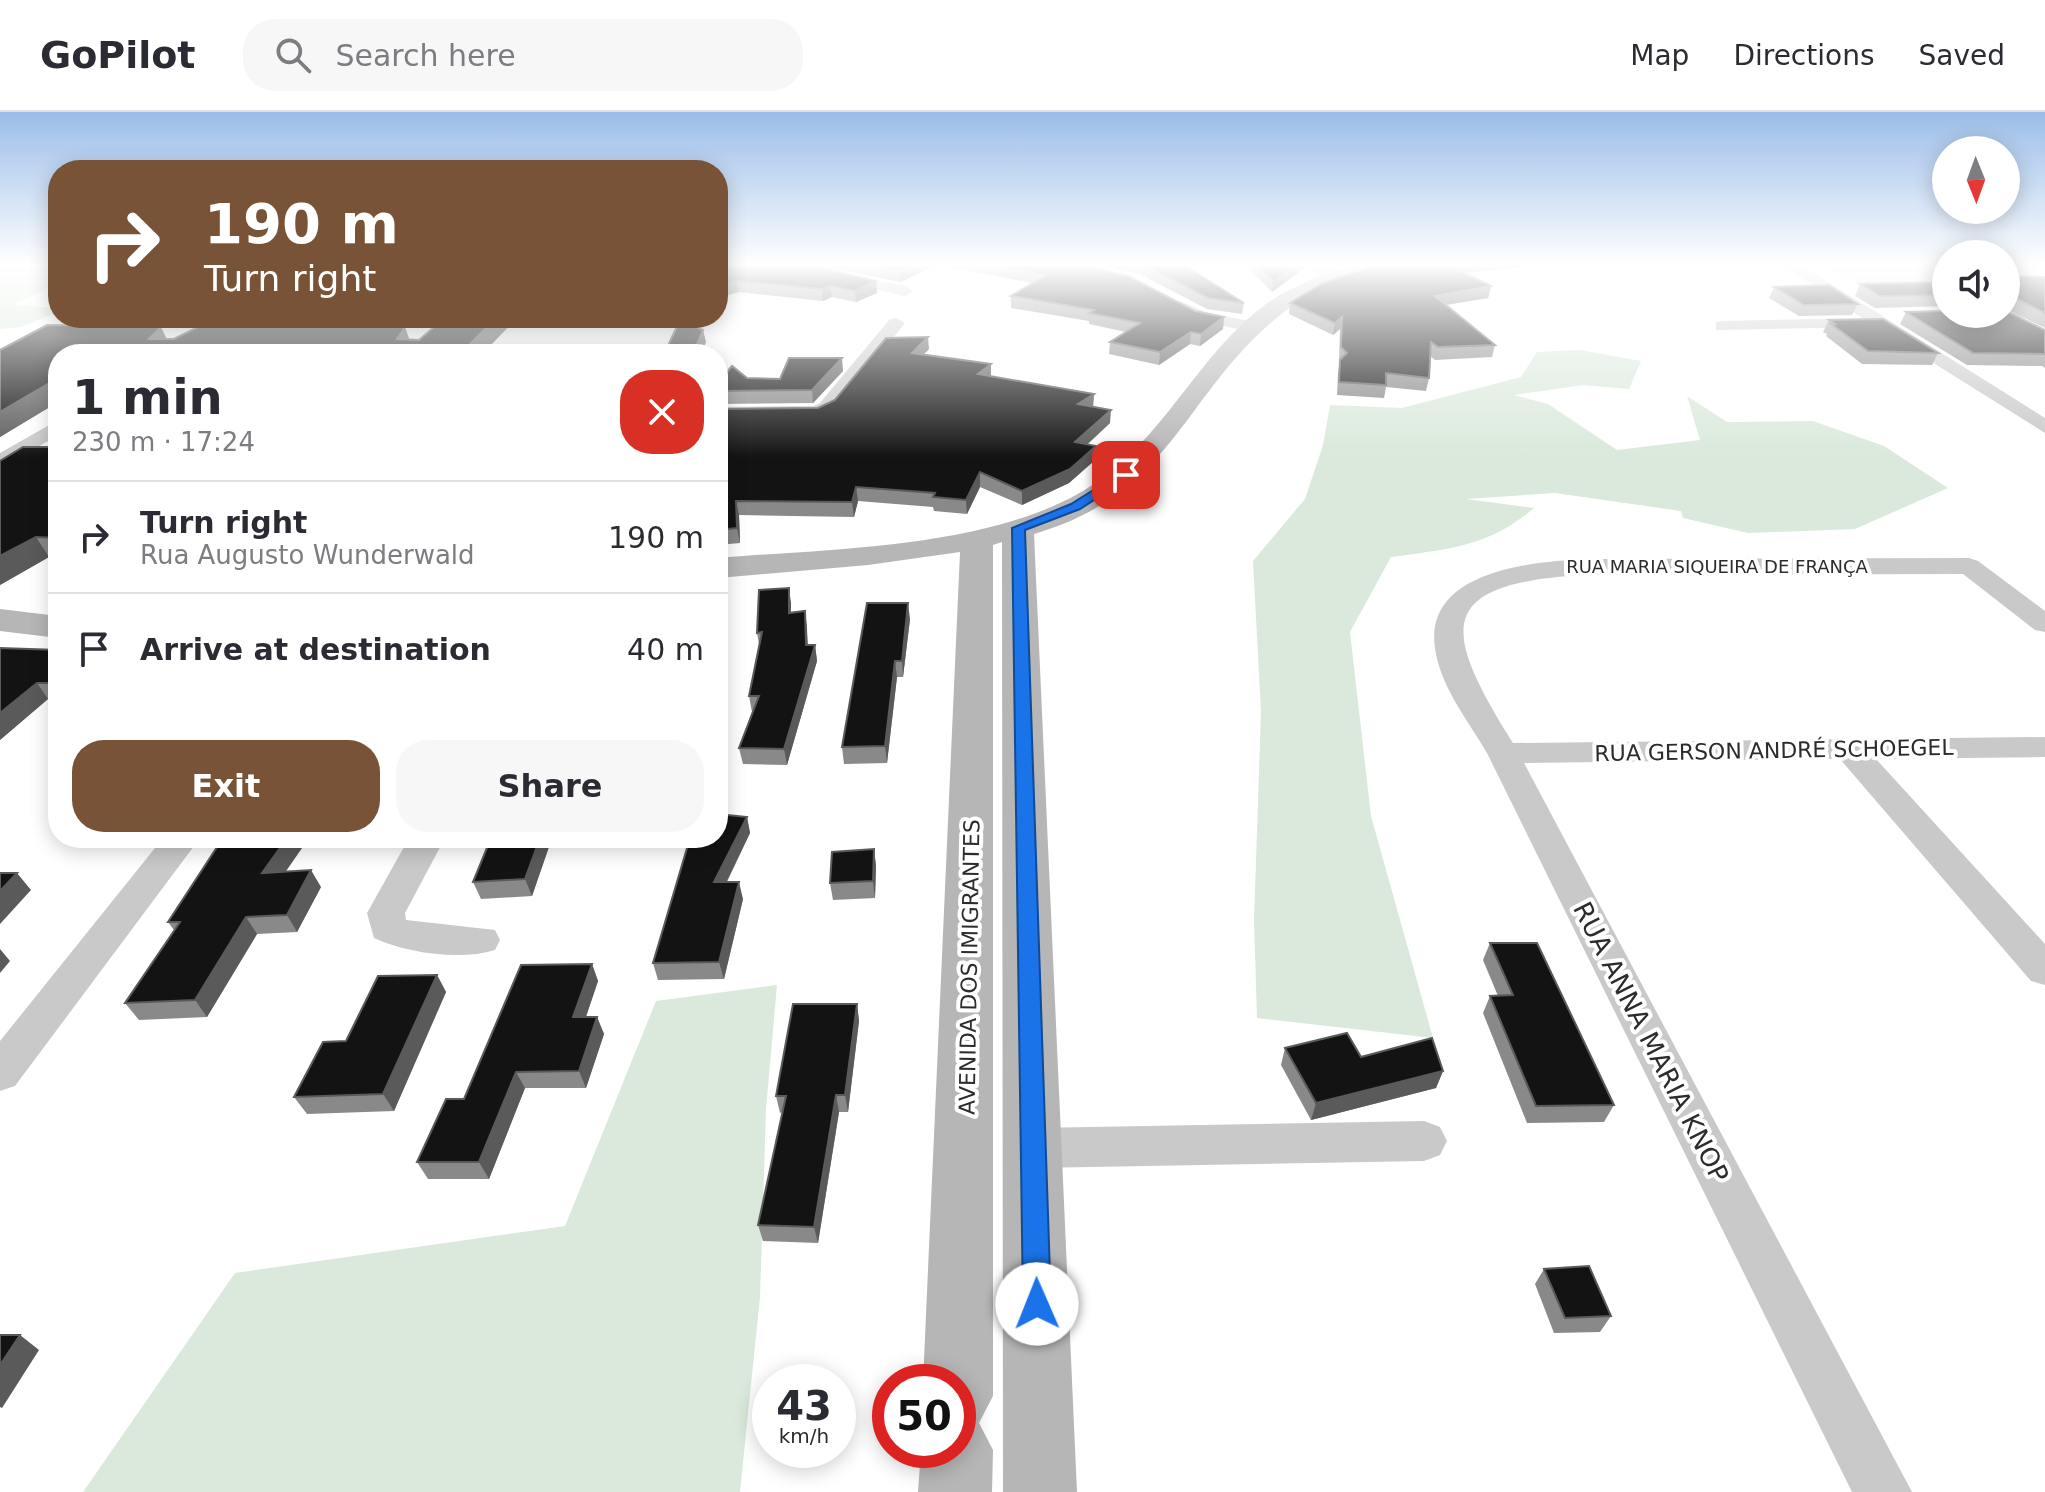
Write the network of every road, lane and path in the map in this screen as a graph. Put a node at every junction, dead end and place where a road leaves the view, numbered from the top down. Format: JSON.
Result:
{"nodes":[{"id":1,"x":891,"y":329,"type":"edge"},
{"id":2,"x":1250,"y":329,"type":"edge"},
{"id":3,"x":1891,"y":329,"type":"edge"},
{"id":4,"x":2030,"y":329,"type":"edge"},
{"id":5,"x":2033,"y":331,"type":"edge"},
{"id":6,"x":728,"y":413,"type":"edge"},
{"id":7,"x":2045,"y":427,"type":"edge"},
{"id":8,"x":48,"y":432,"type":"edge"},
{"id":9,"x":0,"y":463,"type":"edge"},
{"id":10,"x":998,"y":533,"type":"junction"},
{"id":11,"x":728,"y":567,"type":"edge"},
{"id":12,"x":1470,"y":592,"type":"joint"},
{"id":13,"x":0,"y":620,"type":"edge"},
{"id":14,"x":2045,"y":624,"type":"edge"},
{"id":15,"x":48,"y":626,"type":"edge"},
{"id":16,"x":2045,"y":747,"type":"edge"},
{"id":17,"x":1849,"y":749,"type":"junction"},
{"id":18,"x":1503,"y":753,"type":"junction"},
{"id":19,"x":174,"y":848,"type":"edge"},
{"id":20,"x":422,"y":848,"type":"edge"},
{"id":21,"x":999,"y":860,"type":"junction"},
{"id":22,"x":481,"y":940,"type":"dead end"},
{"id":23,"x":2045,"y":970,"type":"edge"},
{"id":24,"x":0,"y":1073,"type":"edge"},
{"id":25,"x":965,"y":1136,"type":"junction"},
{"id":26,"x":1424,"y":1141,"type":"dead end"},
{"id":27,"x":1034,"y":1148,"type":"junction"},
{"id":28,"x":959,"y":1364,"type":"edge"},
{"id":29,"x":956,"y":1468,"type":"edge"},
{"id":30,"x":955,"y":1492,"type":"edge"},
{"id":31,"x":1040,"y":1492,"type":"edge"},
{"id":32,"x":1883,"y":1492,"type":"edge"}],
"edges":[{"from":1,"to":6,"type":"street"},
{"from":2,"to":10,"type":"main road"},
{"from":3,"to":7,"type":"street"},
{"from":4,"to":5,"type":"street"},
{"from":8,"to":9,"type":"street"},
{"from":10,"to":11,"type":"main road"},
{"from":10,"to":21,"type":"main road","name":"AVENIDA DOS IMIGRANTES"},
{"from":12,"to":14,"type":"street","name":"RUA MARIA SIQUEIRA DE FRANÇA"},
{"from":12,"to":18,"type":"street","name":"RUA ANNA MARIA KNOP"},
{"from":13,"to":15,"type":"main road"},
{"from":16,"to":17,"type":"street","name":"RUA GERSON ANDRÉ SCHOEGEL"},
{"from":17,"to":18,"type":"street","name":"RUA GERSON ANDRÉ SCHOEGEL"},
{"from":17,"to":23,"type":"street"},
{"from":18,"to":32,"type":"street","name":"RUA ANNA MARIA KNOP"},
{"from":19,"to":24,"type":"street"},
{"from":20,"to":22,"type":"street"},
{"from":21,"to":25,"type":"main road","name":"AVENIDA DOS IMIGRANTES"},
{"from":21,"to":27,"type":"main road","name":"AVENIDA DOS IMIGRANTES"},
{"from":25,"to":27,"type":"main road"},
{"from":25,"to":28,"type":"main road","name":"AVENIDA DOS IMIGRANTES"},
{"from":26,"to":27,"type":"street"},
{"from":27,"to":31,"type":"main road","name":"AVENIDA DOS IMIGRANTES"},
{"from":29,"to":30,"type":"main road"}]}
